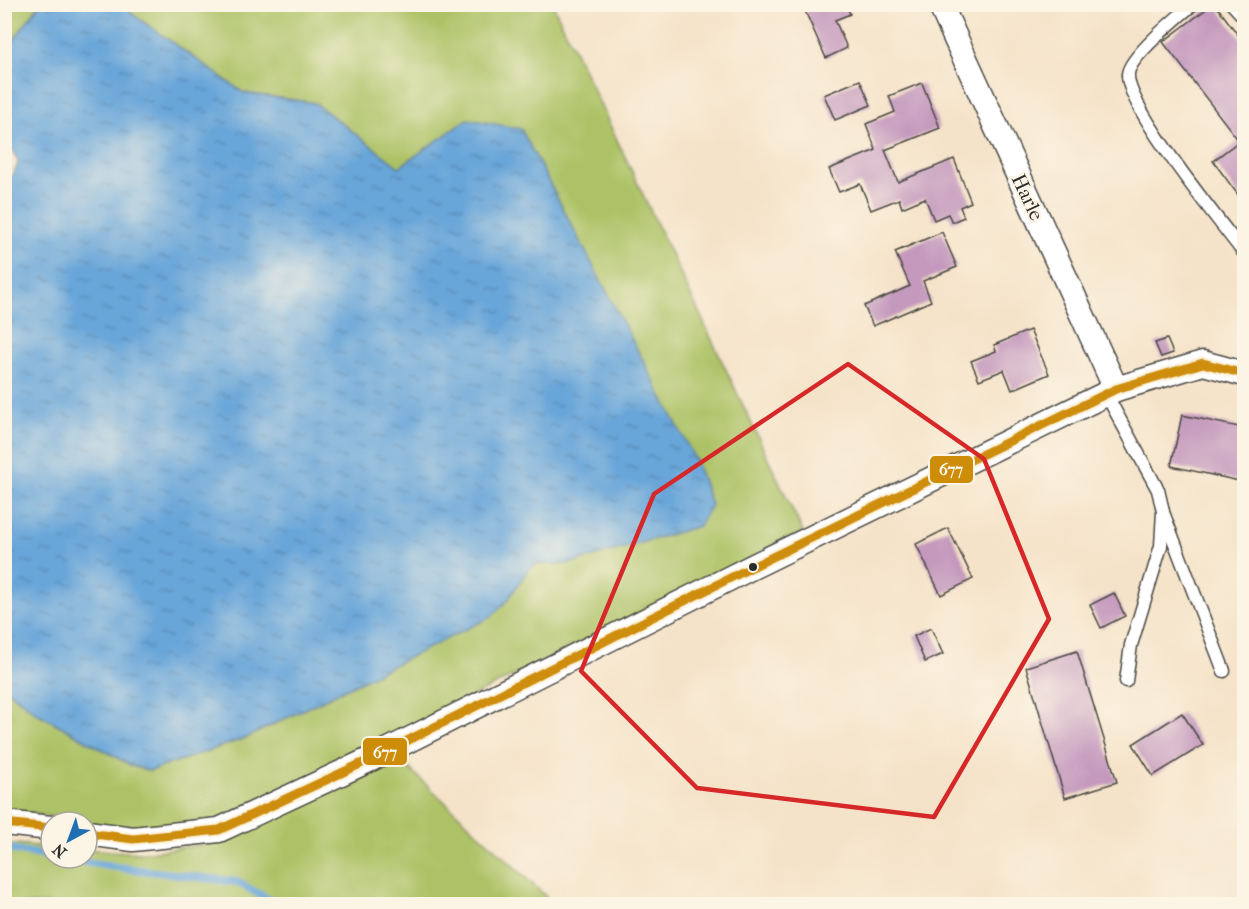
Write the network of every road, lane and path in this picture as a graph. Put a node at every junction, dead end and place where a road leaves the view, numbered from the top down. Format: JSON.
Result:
{"nodes":[{"id":1,"x":940,"y":4,"type":"edge"},
{"id":2,"x":1193,"y":4,"type":"edge"},
{"id":3,"x":1232,"y":4,"type":"edge"},
{"id":4,"x":1245,"y":17,"type":"edge"},
{"id":5,"x":1245,"y":253,"type":"edge"},
{"id":6,"x":1245,"y":374,"type":"edge"},
{"id":7,"x":1111,"y":391,"type":"junction"},
{"id":8,"x":1163,"y":511,"type":"junction"},
{"id":9,"x":1224,"y":671,"type":"dead end"},
{"id":10,"x":1126,"y":681,"type":"dead end"},
{"id":11,"x":4,"y":823,"type":"edge"},
{"id":12,"x":39,"y":827,"type":"edge"},
{"id":13,"x":99,"y":835,"type":"edge"}],
"edges":[{"from":1,"to":7,"type":"street","name":"Harle"},
{"from":2,"to":5,"type":"lane"},
{"from":3,"to":4,"type":"lane"},
{"from":6,"to":7,"type":"street"},
{"from":7,"to":8,"type":"lane"},
{"from":7,"to":13,"type":"street"},
{"from":8,"to":9,"type":"lane"},
{"from":8,"to":10,"type":"lane"},
{"from":11,"to":12,"type":"street"}]}
